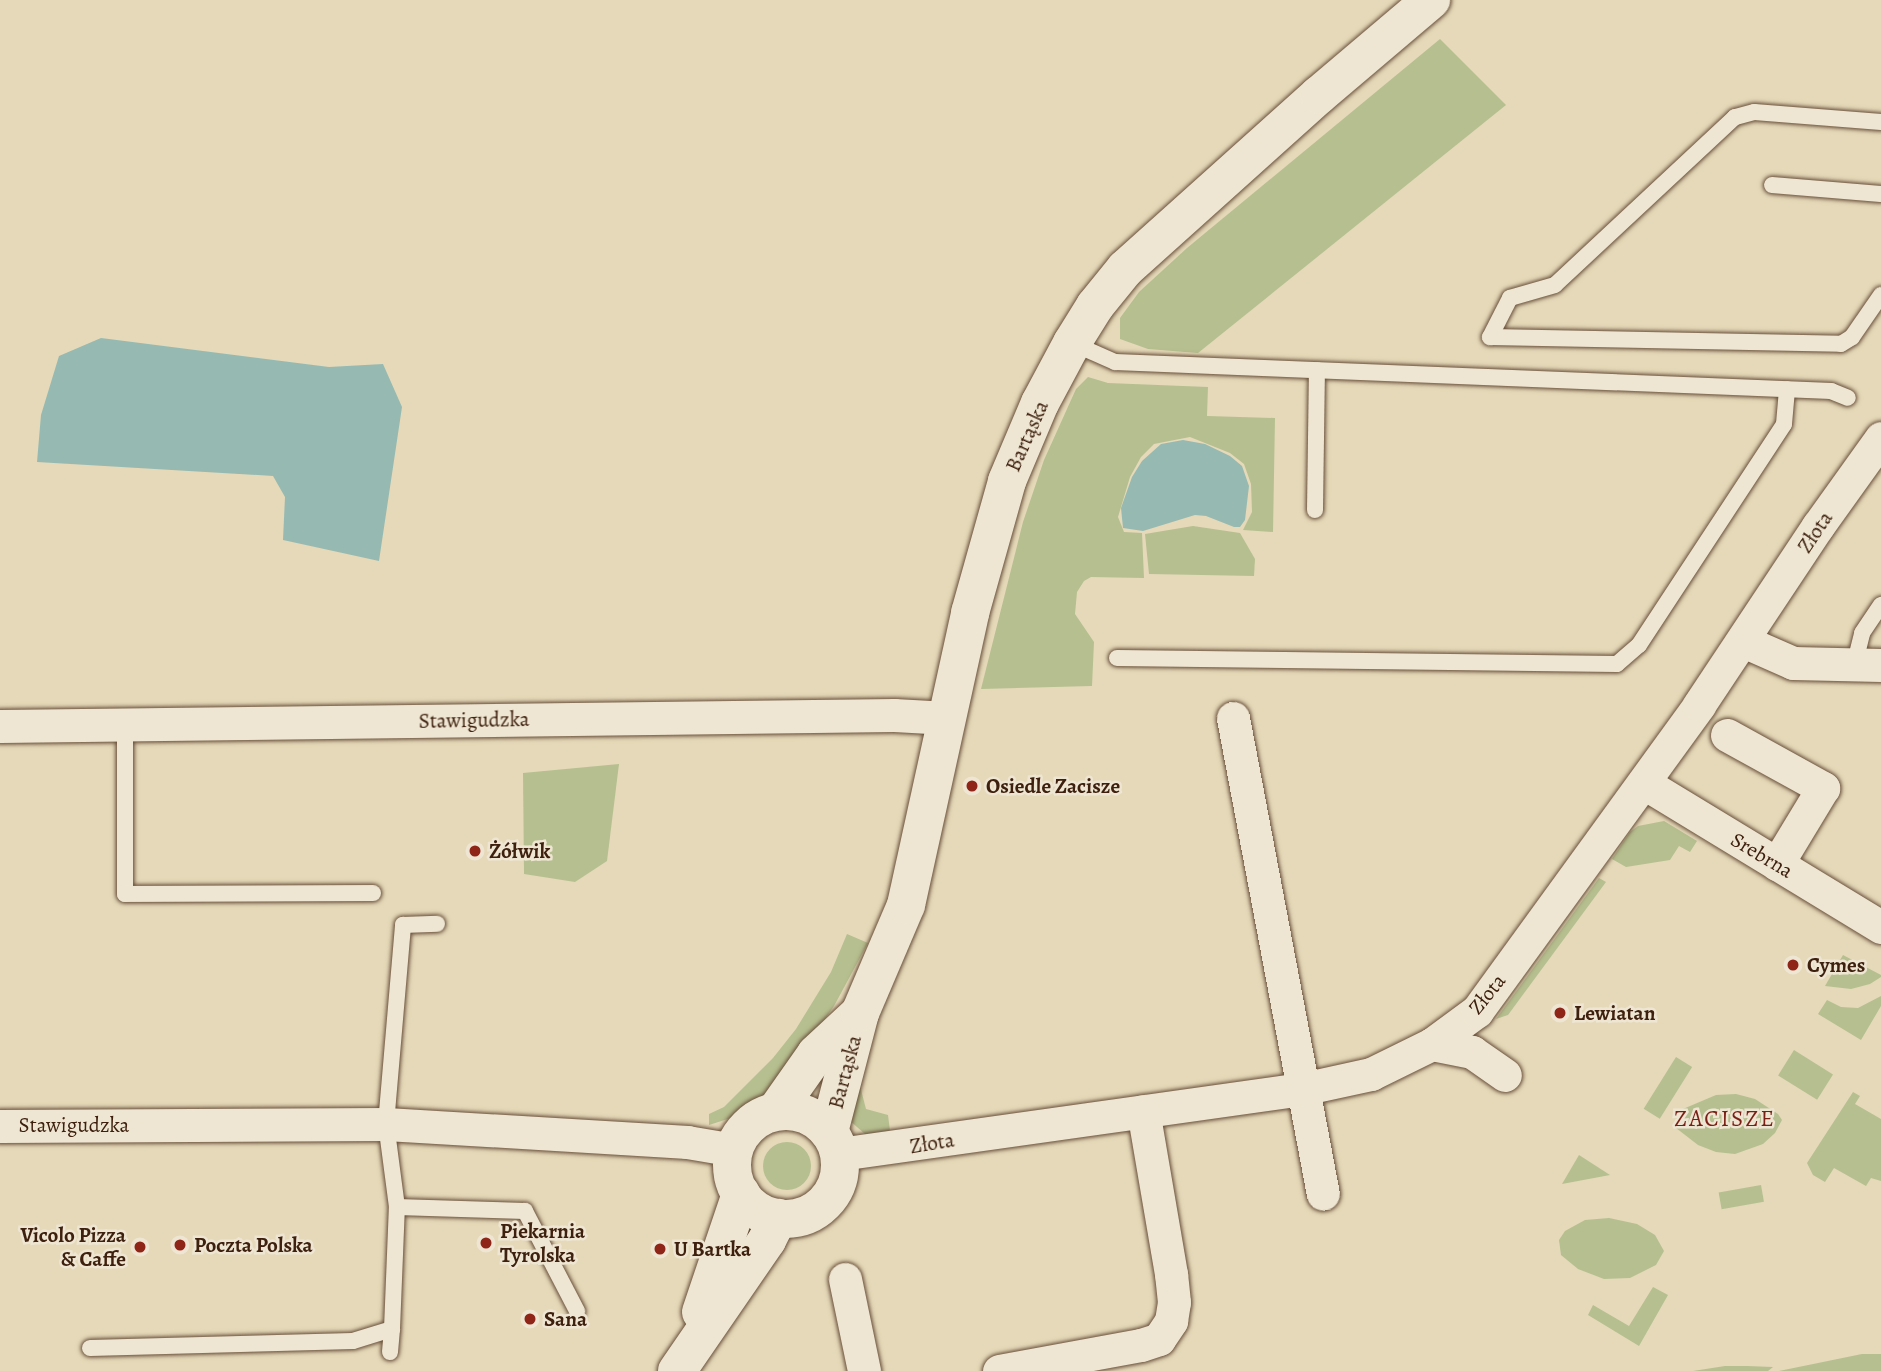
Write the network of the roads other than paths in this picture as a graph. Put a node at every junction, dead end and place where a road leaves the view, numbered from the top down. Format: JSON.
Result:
{"nodes":[{"id":1,"x":1431,"y":0,"type":"edge"},
{"id":2,"x":1881,"y":122,"type":"edge"},
{"id":3,"x":1772,"y":186,"type":"dead end"},
{"id":4,"x":1881,"y":194,"type":"edge"},
{"id":5,"x":1881,"y":295,"type":"edge"},
{"id":6,"x":1072,"y":343,"type":"junction"},
{"id":7,"x":1317,"y":370,"type":"junction"},
{"id":8,"x":1787,"y":389,"type":"junction"},
{"id":9,"x":1848,"y":398,"type":"dead end"},
{"id":10,"x":1881,"y":438,"type":"edge"},
{"id":11,"x":1315,"y":510,"type":"dead end"},
{"id":12,"x":1881,"y":605,"type":"edge"},
{"id":13,"x":1743,"y":641,"type":"junction"},
{"id":14,"x":1117,"y":659,"type":"dead end"},
{"id":15,"x":1868,"y":665,"type":"edge"},
{"id":16,"x":948,"y":718,"type":"junction"},
{"id":17,"x":1233,"y":718,"type":"dead end"},
{"id":18,"x":125,"y":725,"type":"junction"},
{"id":19,"x":0,"y":726,"type":"edge"},
{"id":20,"x":1727,"y":735,"type":"dead end"},
{"id":21,"x":1644,"y":783,"type":"junction"},
{"id":22,"x":1777,"y":864,"type":"junction"},
{"id":23,"x":373,"y":893,"type":"dead end"},
{"id":24,"x":437,"y":924,"type":"dead end"},
{"id":25,"x":1881,"y":927,"type":"edge"},
{"id":26,"x":860,"y":1013,"type":"junction"},
{"id":27,"x":1432,"y":1044,"type":"junction"},
{"id":28,"x":1506,"y":1074,"type":"dead end"},
{"id":29,"x":1302,"y":1089,"type":"junction"},
{"id":30,"x":776,"y":1111,"type":"junction"},
{"id":31,"x":1143,"y":1111,"type":"junction"},
{"id":32,"x":386,"y":1124,"type":"junction"},
{"id":33,"x":0,"y":1126,"type":"edge"},
{"id":34,"x":834,"y":1143,"type":"junction"},
{"id":35,"x":734,"y":1150,"type":"junction"},
{"id":36,"x":741,"y":1194,"type":"junction"},
{"id":37,"x":1323,"y":1194,"type":"dead end"},
{"id":38,"x":397,"y":1207,"type":"junction"},
{"id":39,"x":778,"y":1218,"type":"junction"},
{"id":40,"x":845,"y":1279,"type":"dead end"},
{"id":41,"x":577,"y":1311,"type":"dead end"},
{"id":42,"x":392,"y":1329,"type":"junction"},
{"id":43,"x":90,"y":1348,"type":"dead end"},
{"id":44,"x":390,"y":1352,"type":"dead end"},
{"id":45,"x":679,"y":1367,"type":"edge"},
{"id":46,"x":864,"y":1371,"type":"edge"},
{"id":47,"x":999,"y":1371,"type":"edge"}],
"edges":[{"from":1,"to":6,"type":"street","name":"Bartąska"},
{"from":2,"to":5,"type":"lane"},
{"from":3,"to":4,"type":"lane"},
{"from":6,"to":7,"type":"lane"},
{"from":6,"to":16,"type":"street","name":"Bartąska"},
{"from":7,"to":8,"type":"lane"},
{"from":7,"to":11,"type":"lane"},
{"from":8,"to":9,"type":"lane"},
{"from":8,"to":14,"type":"lane"},
{"from":10,"to":13,"type":"street","name":"Złota"},
{"from":12,"to":15,"type":"lane"},
{"from":13,"to":15,"type":"street"},
{"from":13,"to":21,"type":"street","name":"Złota"},
{"from":16,"to":18,"type":"street","name":"Stawigudzka"},
{"from":16,"to":26,"type":"street","name":"Bartąska"},
{"from":17,"to":29,"type":"street"},
{"from":18,"to":19,"type":"street","name":"Stawigudzka"},
{"from":18,"to":23,"type":"lane"},
{"from":20,"to":22,"type":"street"},
{"from":21,"to":22,"type":"street","name":"Srebrna"},
{"from":21,"to":27,"type":"street","name":"Złota"},
{"from":22,"to":25,"type":"street","name":"Srebrna"},
{"from":24,"to":32,"type":"lane"},
{"from":26,"to":30,"type":"street","name":"Bartąska"},
{"from":26,"to":34,"type":"street","name":"Bartąska"},
{"from":27,"to":28,"type":"street"},
{"from":27,"to":29,"type":"street","name":"Złota"},
{"from":29,"to":31,"type":"street","name":"Złota"},
{"from":29,"to":37,"type":"street"},
{"from":30,"to":34,"type":"street","name":"Bartąska"},
{"from":30,"to":35,"type":"street","name":"Bartąska"},
{"from":31,"to":34,"type":"street","name":"Złota"},
{"from":31,"to":47,"type":"street"},
{"from":32,"to":33,"type":"street","name":"Stawigudzka"},
{"from":32,"to":35,"type":"street","name":"Stawigudzka"},
{"from":32,"to":38,"type":"lane"},
{"from":34,"to":39,"type":"street","name":"Bartąska"},
{"from":35,"to":36,"type":"street"},
{"from":36,"to":39,"type":"street"},
{"from":36,"to":45,"type":"street"},
{"from":38,"to":41,"type":"lane"},
{"from":38,"to":42,"type":"lane"},
{"from":39,"to":45,"type":"street"},
{"from":40,"to":46,"type":"street"},
{"from":42,"to":43,"type":"lane"},
{"from":42,"to":44,"type":"lane"}]}
